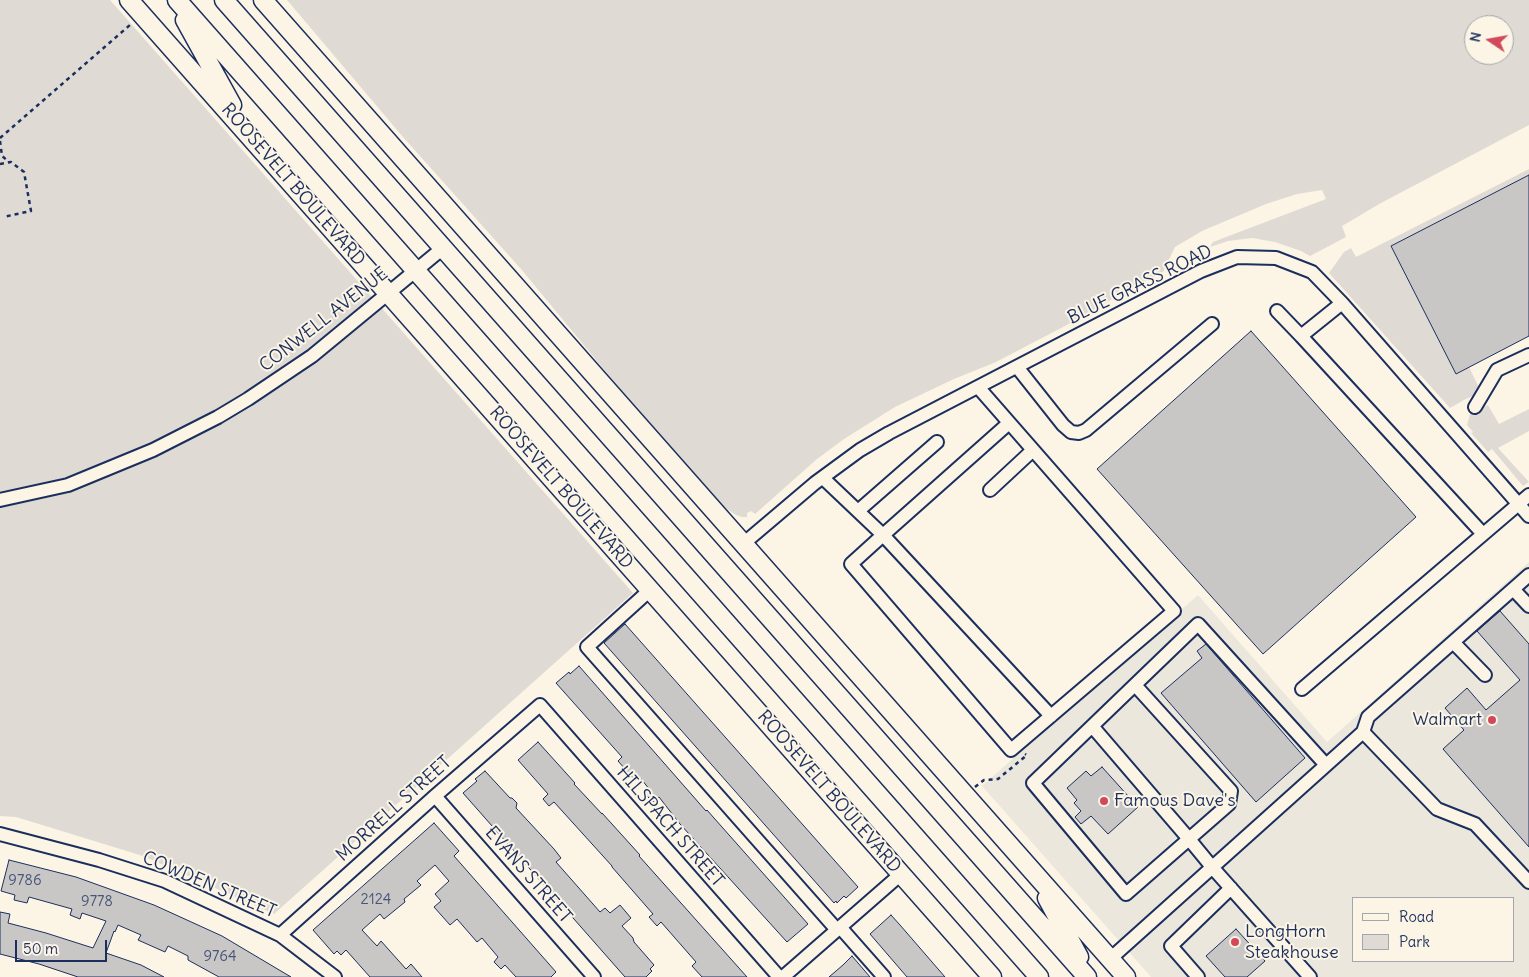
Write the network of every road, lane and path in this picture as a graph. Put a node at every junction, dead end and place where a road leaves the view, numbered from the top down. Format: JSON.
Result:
{"nodes":[{"id":1,"x":129,"y":0,"type":"edge"},
{"id":2,"x":175,"y":0,"type":"edge"},
{"id":3,"x":224,"y":0,"type":"edge"},
{"id":4,"x":263,"y":0,"type":"edge"},
{"id":5,"x":130,"y":25,"type":"dead end"},
{"id":6,"x":248,"y":135,"type":"junction"},
{"id":7,"x":0,"y":139,"type":"edge"},
{"id":8,"x":11,"y":162,"type":"junction"},
{"id":9,"x":0,"y":164,"type":"edge"},
{"id":10,"x":3,"y":217,"type":"dead end"},
{"id":11,"x":443,"y":248,"type":"junction"},
{"id":12,"x":415,"y":270,"type":"junction"},
{"id":13,"x":388,"y":293,"type":"junction"},
{"id":14,"x":1342,"y":303,"type":"junction"},
{"id":15,"x":1277,"y":311,"type":"dead end"},
{"id":16,"x":1212,"y":324,"type":"dead end"},
{"id":17,"x":1301,"y":336,"type":"junction"},
{"id":18,"x":1529,"y":355,"type":"edge"},
{"id":19,"x":1017,"y":367,"type":"junction"},
{"id":20,"x":978,"y":387,"type":"junction"},
{"id":21,"x":1474,"y":406,"type":"dead end"},
{"id":22,"x":1009,"y":423,"type":"junction"},
{"id":23,"x":937,"y":442,"type":"dead end"},
{"id":24,"x":1033,"y":450,"type":"junction"},
{"id":25,"x":823,"y":478,"type":"junction"},
{"id":26,"x":990,"y":490,"type":"dead end"},
{"id":27,"x":1529,"y":495,"type":"edge"},
{"id":28,"x":0,"y":500,"type":"edge"},
{"id":29,"x":1518,"y":504,"type":"junction"},
{"id":30,"x":858,"y":511,"type":"junction"},
{"id":31,"x":1529,"y":516,"type":"edge"},
{"id":32,"x":1483,"y":534,"type":"junction"},
{"id":33,"x":883,"y":535,"type":"junction"},
{"id":34,"x":743,"y":544,"type":"junction"},
{"id":35,"x":1529,"y":574,"type":"edge"},
{"id":36,"x":1513,"y":589,"type":"junction"},
{"id":37,"x":650,"y":590,"type":"junction"},
{"id":38,"x":1529,"y":606,"type":"edge"},
{"id":39,"x":1453,"y":642,"type":"junction"},
{"id":40,"x":1485,"y":675,"type":"dead end"},
{"id":41,"x":1135,"y":685,"type":"junction"},
{"id":42,"x":1302,"y":690,"type":"dead end"},
{"id":43,"x":534,"y":710,"type":"joint"},
{"id":44,"x":1051,"y":716,"type":"junction"},
{"id":45,"x":1092,"y":726,"type":"junction"},
{"id":46,"x":1363,"y":732,"type":"junction"},
{"id":47,"x":1023,"y":751,"type":"dead end"},
{"id":48,"x":1326,"y":765,"type":"junction"},
{"id":49,"x":974,"y":788,"type":"dead end"},
{"id":50,"x":435,"y":796,"type":"junction"},
{"id":51,"x":0,"y":834,"type":"edge"},
{"id":52,"x":1189,"y":839,"type":"junction"},
{"id":53,"x":1212,"y":867,"type":"junction"},
{"id":54,"x":1031,"y":870,"type":"junction"},
{"id":55,"x":901,"y":874,"type":"junction"},
{"id":56,"x":1529,"y":882,"type":"edge"},
{"id":57,"x":1231,"y":888,"type":"junction"},
{"id":58,"x":839,"y":928,"type":"junction"},
{"id":59,"x":280,"y":935,"type":"junction"},
{"id":60,"x":1110,"y":959,"type":"junction"},
{"id":61,"x":335,"y":977,"type":"edge"},
{"id":62,"x":594,"y":977,"type":"edge"},
{"id":63,"x":779,"y":977,"type":"edge"},
{"id":64,"x":783,"y":977,"type":"edge"},
{"id":65,"x":884,"y":977,"type":"edge"},
{"id":66,"x":992,"y":977,"type":"edge"},
{"id":67,"x":1039,"y":977,"type":"edge"},
{"id":68,"x":1088,"y":977,"type":"edge"},
{"id":69,"x":1126,"y":977,"type":"edge"},
{"id":70,"x":1198,"y":977,"type":"edge"},
{"id":71,"x":1310,"y":977,"type":"edge"}],
"edges":[{"from":1,"to":6,"type":"highway","name":"ROOSEVELT BOULEVARD"},
{"from":2,"to":6,"type":"highway"},
{"from":2,"to":12,"type":"highway","name":"ROOSEVELT BOULEVARD"},
{"from":3,"to":11,"type":"highway"},
{"from":4,"to":34,"type":"highway"},
{"from":5,"to":7,"type":"path"},
{"from":6,"to":13,"type":"highway","name":"ROOSEVELT BOULEVARD"},
{"from":7,"to":8,"type":"path"},
{"from":8,"to":9,"type":"path"},
{"from":8,"to":10,"type":"path"},
{"from":11,"to":12,"type":"street","name":"CONWELL AVENUE"},
{"from":11,"to":68,"type":"highway"},
{"from":12,"to":13,"type":"street","name":"CONWELL AVENUE"},
{"from":12,"to":67,"type":"highway","name":"ROOSEVELT BOULEVARD"},
{"from":13,"to":28,"type":"street","name":"CONWELL AVENUE"},
{"from":13,"to":37,"type":"highway","name":"ROOSEVELT BOULEVARD"},
{"from":14,"to":17,"type":"street"},
{"from":14,"to":19,"type":"street","name":"BLUE GRASS ROAD"},
{"from":14,"to":29,"type":"street","name":"BLUE GRASS ROAD"},
{"from":15,"to":17,"type":"street"},
{"from":16,"to":19,"type":"street"},
{"from":17,"to":32,"type":"street"},
{"from":18,"to":21,"type":"street"},
{"from":19,"to":20,"type":"street","name":"BLUE GRASS ROAD"},
{"from":20,"to":22,"type":"street"},
{"from":20,"to":25,"type":"street","name":"BLUE GRASS ROAD"},
{"from":22,"to":24,"type":"street"},
{"from":22,"to":33,"type":"street"},
{"from":23,"to":30,"type":"street"},
{"from":24,"to":26,"type":"street"},
{"from":24,"to":44,"type":"street"},
{"from":25,"to":30,"type":"street"},
{"from":25,"to":34,"type":"street","name":"BLUE GRASS ROAD"},
{"from":27,"to":29,"type":"street"},
{"from":29,"to":31,"type":"street","name":"BLUE GRASS ROAD"},
{"from":29,"to":32,"type":"street"},
{"from":30,"to":33,"type":"street"},
{"from":32,"to":42,"type":"street"},
{"from":33,"to":44,"type":"street"},
{"from":33,"to":44,"type":"street"},
{"from":34,"to":54,"type":"highway"},
{"from":35,"to":36,"type":"street"},
{"from":36,"to":38,"type":"street"},
{"from":36,"to":39,"type":"street"},
{"from":37,"to":55,"type":"highway","name":"ROOSEVELT BOULEVARD"},
{"from":37,"to":58,"type":"street"},
{"from":39,"to":40,"type":"street"},
{"from":39,"to":46,"type":"street"},
{"from":41,"to":45,"type":"street"},
{"from":41,"to":48,"type":"street"},
{"from":41,"to":52,"type":"street"},
{"from":43,"to":50,"type":"street","name":"MORRELL STREET"},
{"from":43,"to":63,"type":"street","name":"HILSPACH STREET"},
{"from":45,"to":52,"type":"street"},
{"from":45,"to":52,"type":"street"},
{"from":46,"to":48,"type":"street"},
{"from":46,"to":56,"type":"street"},
{"from":47,"to":49,"type":"path"},
{"from":48,"to":53,"type":"street"},
{"from":50,"to":59,"type":"street","name":"MORRELL STREET"},
{"from":50,"to":62,"type":"street","name":"EVANS STREET"},
{"from":51,"to":59,"type":"street","name":"COWDEN STREET"},
{"from":52,"to":53,"type":"street"},
{"from":53,"to":57,"type":"street"},
{"from":53,"to":60,"type":"street"},
{"from":54,"to":60,"type":"highway"},
{"from":54,"to":68,"type":"highway"},
{"from":55,"to":58,"type":"street"},
{"from":55,"to":66,"type":"highway","name":"ROOSEVELT BOULEVARD"},
{"from":57,"to":70,"type":"street"},
{"from":57,"to":71,"type":"street"},
{"from":58,"to":64,"type":"street"},
{"from":58,"to":65,"type":"street"},
{"from":59,"to":61,"type":"street","name":"COWDEN STREET"},
{"from":60,"to":69,"type":"highway"}]}
